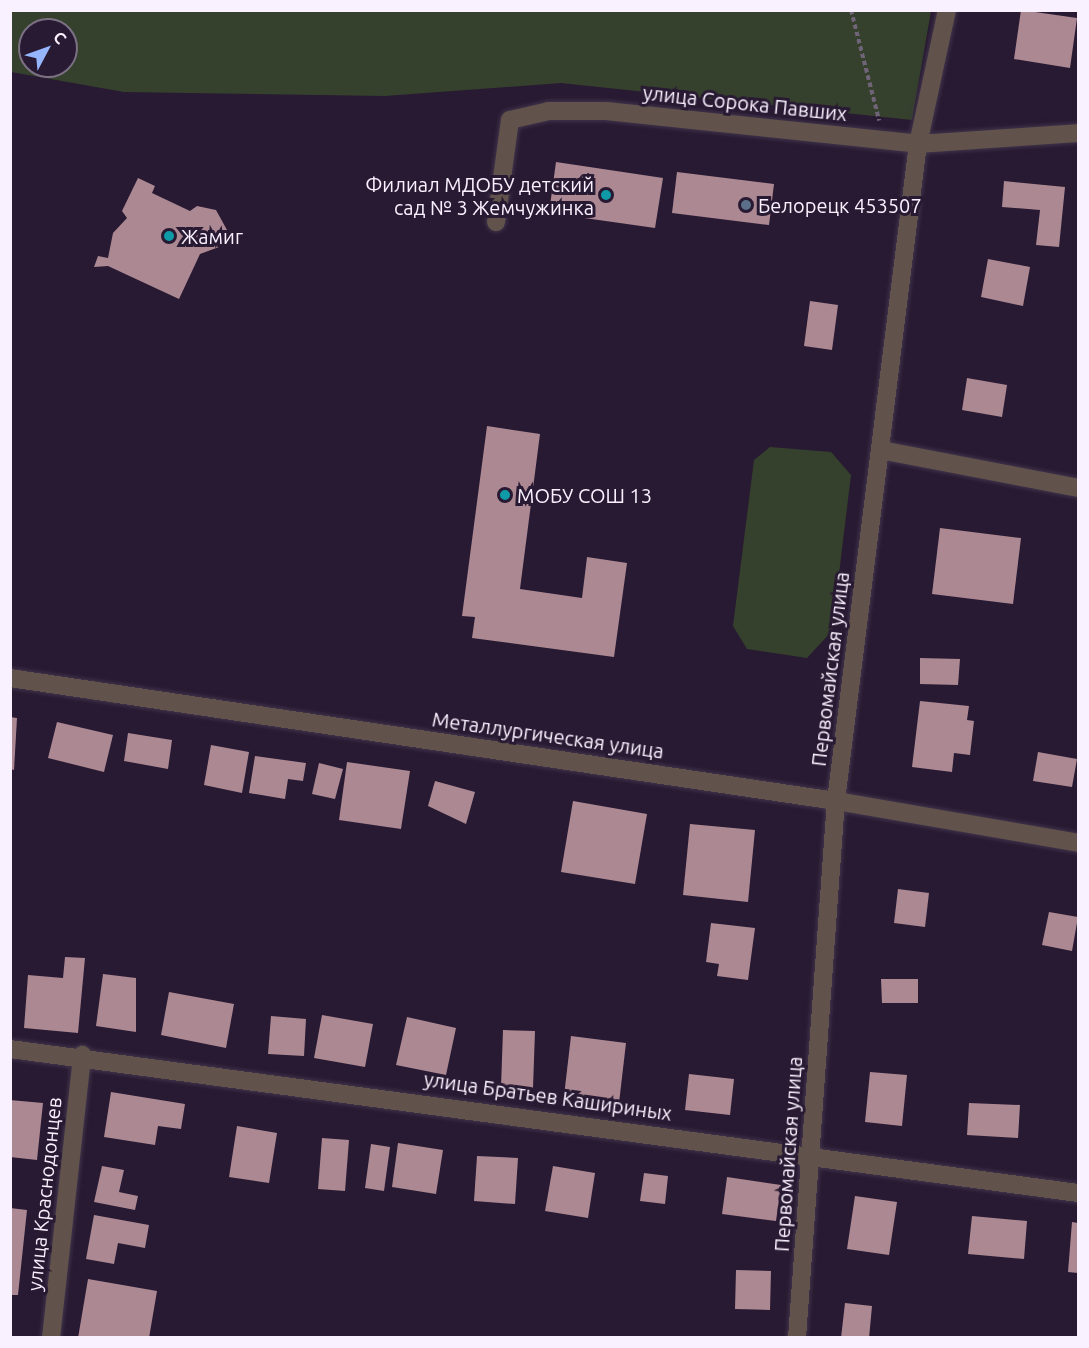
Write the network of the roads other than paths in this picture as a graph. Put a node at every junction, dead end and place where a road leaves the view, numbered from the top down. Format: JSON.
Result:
{"nodes":[{"id":1,"x":947,"y":10,"type":"edge"},
{"id":2,"x":1078,"y":133,"type":"edge"},
{"id":3,"x":918,"y":144,"type":"junction"},
{"id":4,"x":496,"y":222,"type":"dead end"},
{"id":5,"x":881,"y":450,"type":"junction"},
{"id":6,"x":1078,"y":488,"type":"edge"},
{"id":7,"x":10,"y":678,"type":"edge"},
{"id":8,"x":836,"y":801,"type":"junction"},
{"id":9,"x":1078,"y":843,"type":"edge"},
{"id":10,"x":10,"y":1049,"type":"edge"},
{"id":11,"x":81,"y":1055,"type":"junction"},
{"id":12,"x":810,"y":1154,"type":"junction"},
{"id":13,"x":1078,"y":1193,"type":"edge"},
{"id":14,"x":51,"y":1338,"type":"edge"},
{"id":15,"x":797,"y":1338,"type":"edge"}],
"edges":[{"from":1,"to":3,"type":"street","name":"Первомайская улица"},
{"from":2,"to":3,"type":"street","name":"улица Сорока Павших"},
{"from":3,"to":4,"type":"street","name":"улица Сорока Павших"},
{"from":3,"to":5,"type":"street","name":"Первомайская улица"},
{"from":5,"to":6,"type":"street"},
{"from":5,"to":8,"type":"street","name":"Первомайская улица"},
{"from":7,"to":8,"type":"street","name":"Металлургическая улица"},
{"from":8,"to":9,"type":"street","name":"Металлургическая улица"},
{"from":8,"to":12,"type":"street","name":"Первомайская улица"},
{"from":10,"to":11,"type":"street","name":"улица Братьев Кашириных"},
{"from":11,"to":12,"type":"street","name":"улица Братьев Кашириных"},
{"from":11,"to":14,"type":"street","name":"улица Краснодонцев"},
{"from":12,"to":13,"type":"street","name":"улица Братьев Кашириных"},
{"from":12,"to":15,"type":"street","name":"Первомайская улица"}]}
